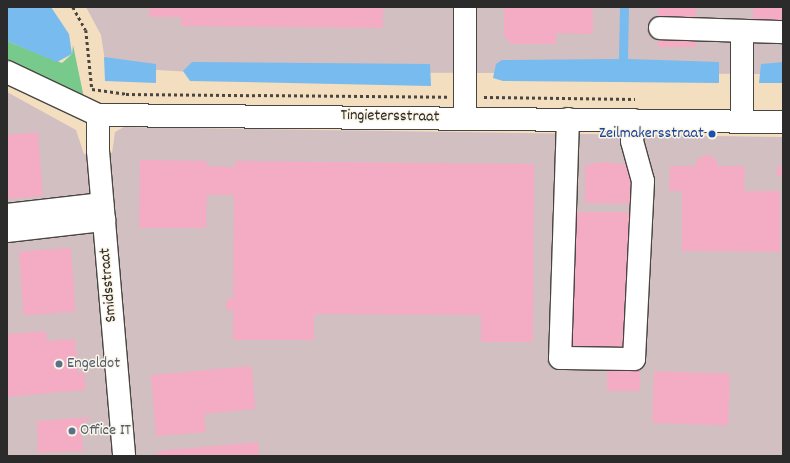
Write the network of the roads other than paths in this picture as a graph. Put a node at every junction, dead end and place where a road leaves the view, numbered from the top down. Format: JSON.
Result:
{"nodes":[{"id":1,"x":466,"y":7,"type":"edge"},
{"id":2,"x":660,"y":28,"type":"dead end"},
{"id":3,"x":742,"y":31,"type":"junction"},
{"id":4,"x":783,"y":32,"type":"edge"},
{"id":5,"x":7,"y":72,"type":"edge"},
{"id":6,"x":465,"y":107,"type":"junction"},
{"id":7,"x":98,"y":115,"type":"junction"},
{"id":8,"x":568,"y":119,"type":"junction"},
{"id":9,"x":634,"y":120,"type":"junction"},
{"id":10,"x":742,"y":122,"type":"junction"},
{"id":11,"x":783,"y":122,"type":"edge"},
{"id":12,"x":103,"y":212,"type":"junction"},
{"id":13,"x":7,"y":215,"type":"edge"},
{"id":14,"x":7,"y":231,"type":"edge"},
{"id":15,"x":124,"y":456,"type":"edge"}],
"edges":[{"from":1,"to":6,"type":"street"},
{"from":2,"to":3,"type":"street"},
{"from":3,"to":4,"type":"street"},
{"from":3,"to":10,"type":"street"},
{"from":5,"to":7,"type":"street","name":"Tingietersstraat"},
{"from":6,"to":7,"type":"street","name":"Tingietersstraat"},
{"from":6,"to":8,"type":"street","name":"Tingietersstraat"},
{"from":7,"to":12,"type":"street","name":"Smidsstraat"},
{"from":8,"to":9,"type":"street","name":"Tingietersstraat"},
{"from":8,"to":9,"type":"street"},
{"from":9,"to":10,"type":"street","name":"Tingietersstraat"},
{"from":10,"to":11,"type":"street","name":"Tingietersstraat"},
{"from":12,"to":13,"type":"street"},
{"from":12,"to":14,"type":"street"},
{"from":12,"to":15,"type":"street","name":"Smidsstraat"}]}
